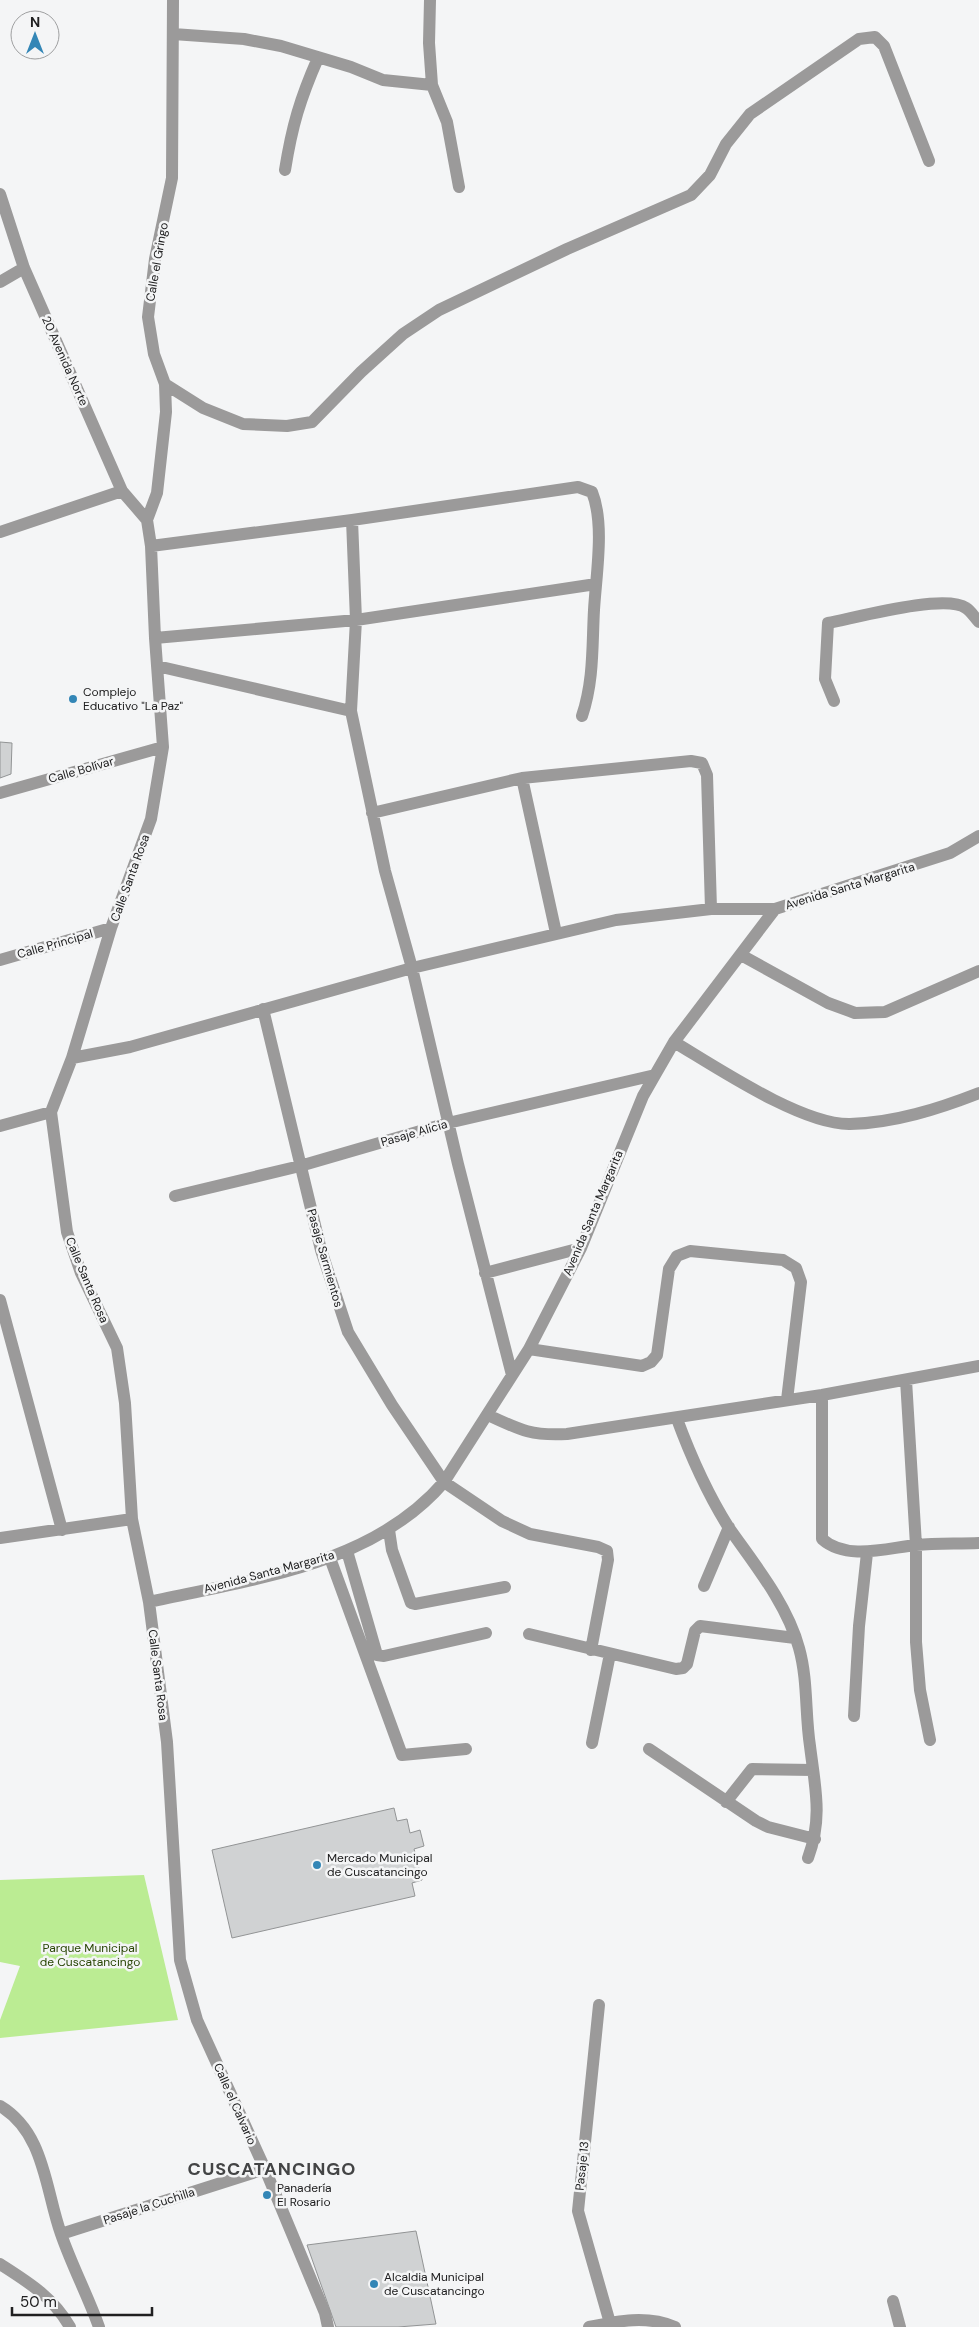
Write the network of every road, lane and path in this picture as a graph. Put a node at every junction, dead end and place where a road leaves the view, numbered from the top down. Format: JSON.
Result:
{"nodes":[{"id":1,"x":173,"y":0,"type":"edge"},
{"id":2,"x":430,"y":0,"type":"edge"},
{"id":3,"x":173,"y":34,"type":"junction"},
{"id":4,"x":318,"y":58,"type":"junction"},
{"id":5,"x":432,"y":85,"type":"junction"},
{"id":6,"x":929,"y":161,"type":"dead end"},
{"id":7,"x":285,"y":170,"type":"dead end"},
{"id":8,"x":459,"y":187,"type":"dead end"},
{"id":9,"x":0,"y":194,"type":"edge"},
{"id":10,"x":24,"y":268,"type":"junction"},
{"id":11,"x":0,"y":282,"type":"edge"},
{"id":12,"x":165,"y":384,"type":"junction"},
{"id":13,"x":122,"y":491,"type":"junction"},
{"id":14,"x":147,"y":520,"type":"junction"},
{"id":15,"x":352,"y":520,"type":"junction"},
{"id":16,"x":0,"y":532,"type":"edge"},
{"id":17,"x":151,"y":546,"type":"junction"},
{"id":18,"x":596,"y":584,"type":"junction"},
{"id":19,"x":356,"y":620,"type":"junction"},
{"id":20,"x":979,"y":622,"type":"edge"},
{"id":21,"x":155,"y":638,"type":"junction"},
{"id":22,"x":157,"y":666,"type":"junction"},
{"id":23,"x":834,"y":701,"type":"dead end"},
{"id":24,"x":352,"y":711,"type":"junction"},
{"id":25,"x":582,"y":716,"type":"dead end"},
{"id":26,"x":163,"y":747,"type":"junction"},
{"id":27,"x":522,"y":778,"type":"junction"},
{"id":28,"x":0,"y":793,"type":"edge"},
{"id":29,"x":372,"y":813,"type":"junction"},
{"id":30,"x":979,"y":836,"type":"edge"},
{"id":31,"x":711,"y":909,"type":"junction"},
{"id":32,"x":775,"y":909,"type":"junction"},
{"id":33,"x":111,"y":928,"type":"junction"},
{"id":34,"x":556,"y":934,"type":"junction"},
{"id":35,"x":741,"y":955,"type":"junction"},
{"id":36,"x":0,"y":960,"type":"edge"},
{"id":37,"x":412,"y":968,"type":"junction"},
{"id":38,"x":979,"y":971,"type":"edge"},
{"id":39,"x":263,"y":1009,"type":"junction"},
{"id":40,"x":674,"y":1042,"type":"junction"},
{"id":41,"x":72,"y":1058,"type":"junction"},
{"id":42,"x":655,"y":1075,"type":"junction"},
{"id":43,"x":979,"y":1093,"type":"edge"},
{"id":44,"x":51,"y":1112,"type":"junction"},
{"id":45,"x":448,"y":1123,"type":"junction"},
{"id":46,"x":0,"y":1126,"type":"edge"},
{"id":47,"x":300,"y":1166,"type":"junction"},
{"id":48,"x":175,"y":1196,"type":"dead end"},
{"id":49,"x":581,"y":1248,"type":"junction"},
{"id":50,"x":485,"y":1272,"type":"junction"},
{"id":51,"x":0,"y":1300,"type":"edge"},
{"id":52,"x":530,"y":1349,"type":"junction"},
{"id":53,"x":979,"y":1366,"type":"edge"},
{"id":54,"x":512,"y":1375,"type":"junction"},
{"id":55,"x":906,"y":1380,"type":"junction"},
{"id":56,"x":822,"y":1395,"type":"junction"},
{"id":57,"x":787,"y":1400,"type":"junction"},
{"id":58,"x":488,"y":1415,"type":"junction"},
{"id":59,"x":677,"y":1419,"type":"junction"},
{"id":60,"x":444,"y":1482,"type":"junction"},
{"id":61,"x":132,"y":1519,"type":"junction"},
{"id":62,"x":729,"y":1527,"type":"junction"},
{"id":63,"x":62,"y":1530,"type":"junction"},
{"id":64,"x":389,"y":1530,"type":"junction"},
{"id":65,"x":0,"y":1538,"type":"edge"},
{"id":66,"x":979,"y":1543,"type":"edge"},
{"id":67,"x":916,"y":1545,"type":"junction"},
{"id":68,"x":347,"y":1551,"type":"junction"},
{"id":69,"x":867,"y":1553,"type":"junction"},
{"id":70,"x":330,"y":1558,"type":"junction"},
{"id":71,"x":704,"y":1586,"type":"dead end"},
{"id":72,"x":505,"y":1587,"type":"dead end"},
{"id":73,"x":149,"y":1602,"type":"junction"},
{"id":74,"x":486,"y":1633,"type":"dead end"},
{"id":75,"x":529,"y":1634,"type":"dead end"},
{"id":76,"x":795,"y":1638,"type":"junction"},
{"id":77,"x":591,"y":1650,"type":"junction"},
{"id":78,"x":610,"y":1654,"type":"junction"},
{"id":79,"x":854,"y":1716,"type":"dead end"},
{"id":80,"x":930,"y":1740,"type":"dead end"},
{"id":81,"x":592,"y":1743,"type":"dead end"},
{"id":82,"x":466,"y":1749,"type":"dead end"},
{"id":83,"x":649,"y":1749,"type":"dead end"},
{"id":84,"x":813,"y":1770,"type":"junction"},
{"id":85,"x":726,"y":1802,"type":"junction"},
{"id":86,"x":815,"y":1839,"type":"junction"},
{"id":87,"x":808,"y":1858,"type":"dead end"},
{"id":88,"x":599,"y":2005,"type":"dead end"},
{"id":89,"x":197,"y":2020,"type":"joint"},
{"id":90,"x":0,"y":2106,"type":"edge"},
{"id":91,"x":265,"y":2169,"type":"junction"},
{"id":92,"x":61,"y":2234,"type":"junction"},
{"id":93,"x":0,"y":2264,"type":"edge"},
{"id":94,"x":893,"y":2301,"type":"dead end"},
{"id":95,"x":610,"y":2323,"type":"junction"},
{"id":96,"x":70,"y":2327,"type":"edge"},
{"id":97,"x":100,"y":2327,"type":"edge"},
{"id":98,"x":328,"y":2327,"type":"edge"},
{"id":99,"x":589,"y":2327,"type":"edge"},
{"id":100,"x":675,"y":2327,"type":"edge"},
{"id":101,"x":900,"y":2327,"type":"edge"}],
"edges":[{"from":1,"to":3,"type":"street","name":"Calle el Gringo"},
{"from":2,"to":5,"type":"street"},
{"from":3,"to":4,"type":"street"},
{"from":3,"to":12,"type":"street","name":"Calle el Gringo"},
{"from":4,"to":5,"type":"street"},
{"from":4,"to":7,"type":"street"},
{"from":5,"to":8,"type":"street"},
{"from":6,"to":12,"type":"street"},
{"from":9,"to":10,"type":"street","name":"20 Avenida Norte"},
{"from":10,"to":11,"type":"street"},
{"from":10,"to":13,"type":"street","name":"20 Avenida Norte"},
{"from":12,"to":14,"type":"street","name":"Calle el Gringo"},
{"from":13,"to":14,"type":"street","name":"20 Avenida Norte"},
{"from":13,"to":16,"type":"street"},
{"from":14,"to":17,"type":"street","name":"Calle Santa Rosa"},
{"from":15,"to":17,"type":"street"},
{"from":15,"to":18,"type":"street"},
{"from":15,"to":19,"type":"street"},
{"from":17,"to":21,"type":"street","name":"Calle Santa Rosa"},
{"from":18,"to":19,"type":"street"},
{"from":18,"to":25,"type":"street"},
{"from":19,"to":21,"type":"street"},
{"from":19,"to":24,"type":"street"},
{"from":20,"to":23,"type":"street"},
{"from":21,"to":22,"type":"street","name":"Calle Santa Rosa"},
{"from":22,"to":24,"type":"street"},
{"from":22,"to":26,"type":"street","name":"Calle Santa Rosa"},
{"from":24,"to":29,"type":"street"},
{"from":26,"to":28,"type":"street","name":"Calle Bolívar"},
{"from":26,"to":33,"type":"street","name":"Calle Santa Rosa"},
{"from":27,"to":29,"type":"street"},
{"from":27,"to":31,"type":"street"},
{"from":27,"to":34,"type":"street"},
{"from":29,"to":37,"type":"street"},
{"from":30,"to":32,"type":"street","name":"Avenida Santa Margarita"},
{"from":31,"to":32,"type":"street"},
{"from":31,"to":34,"type":"street"},
{"from":32,"to":35,"type":"street","name":"Avenida Santa Margarita"},
{"from":33,"to":36,"type":"street","name":"Calle Principal"},
{"from":33,"to":41,"type":"street","name":"Calle Santa Rosa"},
{"from":34,"to":37,"type":"street"},
{"from":35,"to":38,"type":"street"},
{"from":35,"to":40,"type":"street","name":"Avenida Santa Margarita"},
{"from":37,"to":39,"type":"street"},
{"from":37,"to":45,"type":"street"},
{"from":39,"to":41,"type":"street"},
{"from":39,"to":47,"type":"street","name":"Pasaje Sarmientos"},
{"from":40,"to":42,"type":"street","name":"Avenida Santa Margarita"},
{"from":40,"to":43,"type":"street"},
{"from":41,"to":44,"type":"street","name":"Calle Santa Rosa"},
{"from":42,"to":45,"type":"street","name":"Pasaje Alicia"},
{"from":42,"to":49,"type":"street","name":"Avenida Santa Margarita"},
{"from":44,"to":46,"type":"street"},
{"from":44,"to":61,"type":"street","name":"Calle Santa Rosa"},
{"from":45,"to":47,"type":"street","name":"Pasaje Alicia"},
{"from":45,"to":50,"type":"street"},
{"from":47,"to":48,"type":"street","name":"Pasaje Alicia"},
{"from":47,"to":60,"type":"street","name":"Pasaje Sarmientos"},
{"from":49,"to":50,"type":"street"},
{"from":49,"to":52,"type":"street","name":"Avenida Santa Margarita"},
{"from":50,"to":54,"type":"street"},
{"from":51,"to":63,"type":"street"},
{"from":52,"to":54,"type":"street","name":"Avenida Santa Margarita"},
{"from":52,"to":57,"type":"street"},
{"from":53,"to":55,"type":"street"},
{"from":54,"to":58,"type":"street","name":"Avenida Santa Margarita"},
{"from":55,"to":56,"type":"street"},
{"from":55,"to":67,"type":"street"},
{"from":56,"to":57,"type":"street"},
{"from":56,"to":69,"type":"street"},
{"from":57,"to":59,"type":"street"},
{"from":58,"to":59,"type":"street"},
{"from":58,"to":60,"type":"street","name":"Avenida Santa Margarita"},
{"from":59,"to":62,"type":"street"},
{"from":60,"to":64,"type":"street","name":"Avenida Santa Margarita"},
{"from":60,"to":77,"type":"street"},
{"from":61,"to":63,"type":"street"},
{"from":61,"to":73,"type":"street","name":"Calle Santa Rosa"},
{"from":62,"to":71,"type":"street"},
{"from":62,"to":76,"type":"street"},
{"from":63,"to":65,"type":"street"},
{"from":64,"to":68,"type":"street","name":"Avenida Santa Margarita"},
{"from":64,"to":72,"type":"street"},
{"from":66,"to":67,"type":"street"},
{"from":67,"to":69,"type":"street"},
{"from":67,"to":80,"type":"street"},
{"from":68,"to":70,"type":"street","name":"Avenida Santa Margarita"},
{"from":68,"to":74,"type":"street"},
{"from":69,"to":79,"type":"street"},
{"from":70,"to":73,"type":"street","name":"Avenida Santa Margarita"},
{"from":70,"to":82,"type":"street"},
{"from":73,"to":89,"type":"street","name":"Calle Santa Rosa"},
{"from":75,"to":77,"type":"street"},
{"from":76,"to":78,"type":"street"},
{"from":76,"to":84,"type":"street"},
{"from":77,"to":78,"type":"street"},
{"from":78,"to":81,"type":"street"},
{"from":83,"to":85,"type":"street"},
{"from":84,"to":85,"type":"street"},
{"from":84,"to":86,"type":"street"},
{"from":85,"to":86,"type":"street"},
{"from":86,"to":87,"type":"street"},
{"from":88,"to":95,"type":"street","name":"Pasaje 13"},
{"from":89,"to":91,"type":"street","name":"Calle el Calvario"},
{"from":90,"to":92,"type":"street"},
{"from":91,"to":92,"type":"street","name":"Pasaje la Cuchilla"},
{"from":91,"to":98,"type":"street","name":"Calle el Calvario"},
{"from":92,"to":97,"type":"street"},
{"from":93,"to":96,"type":"street"},
{"from":94,"to":101,"type":"street"},
{"from":95,"to":99,"type":"street"},
{"from":95,"to":100,"type":"street"}]}
